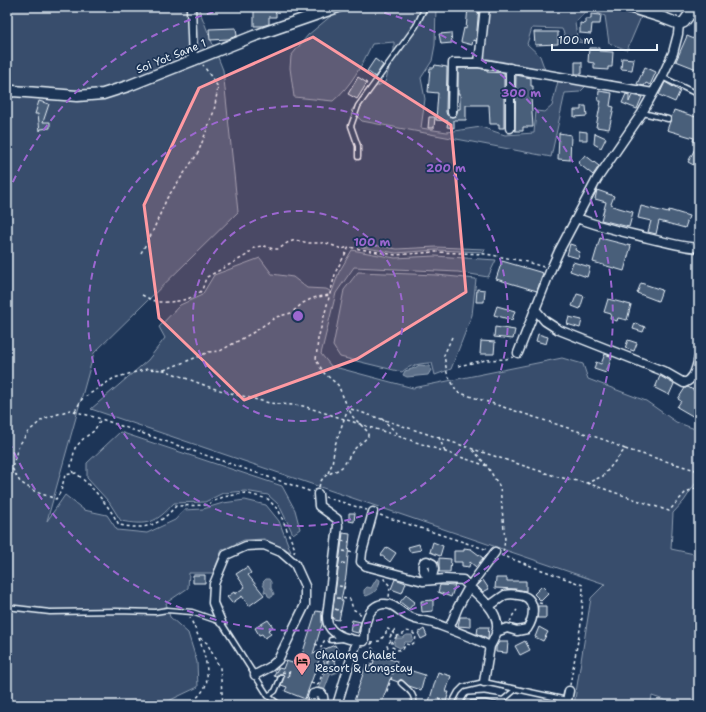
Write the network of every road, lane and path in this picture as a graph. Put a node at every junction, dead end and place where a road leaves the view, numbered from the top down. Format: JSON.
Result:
{"nodes":[{"id":1,"x":191,"y":7,"type":"edge"},
{"id":2,"x":338,"y":7,"type":"edge"},
{"id":3,"x":425,"y":7,"type":"edge"},
{"id":4,"x":485,"y":7,"type":"edge"},
{"id":5,"x":629,"y":7,"type":"edge"},
{"id":6,"x":695,"y":7,"type":"edge"},
{"id":7,"x":679,"y":24,"type":"junction"},
{"id":8,"x":196,"y":60,"type":"junction"},
{"id":9,"x":479,"y":63,"type":"junction"},
{"id":10,"x":510,"y":68,"type":"junction"},
{"id":11,"x":662,"y":77,"type":"junction"},
{"id":12,"x":7,"y":93,"type":"edge"},
{"id":13,"x":653,"y":93,"type":"junction"},
{"id":14,"x":697,"y":94,"type":"dead end"},
{"id":15,"x":452,"y":112,"type":"dead end"},
{"id":16,"x":642,"y":113,"type":"junction"},
{"id":17,"x":668,"y":119,"type":"dead end"},
{"id":18,"x":510,"y":128,"type":"dead end"},
{"id":19,"x":358,"y":157,"type":"dead end"},
{"id":20,"x":577,"y":218,"type":"junction"},
{"id":21,"x":350,"y":247,"type":"junction"},
{"id":22,"x":699,"y":248,"type":"edge"},
{"id":23,"x":140,"y":253,"type":"dead end"},
{"id":24,"x":551,"y":269,"type":"junction"},
{"id":25,"x":330,"y":294,"type":"junction"},
{"id":26,"x":142,"y":295,"type":"dead end"},
{"id":27,"x":535,"y":309,"type":"junction"},
{"id":28,"x":452,"y":337,"type":"dead end"},
{"id":29,"x":518,"y":353,"type":"joint"},
{"id":30,"x":699,"y":358,"type":"edge"},
{"id":31,"x":458,"y":366,"type":"dead end"},
{"id":32,"x":164,"y":370,"type":"junction"},
{"id":33,"x":348,"y":408,"type":"junction"},
{"id":34,"x":75,"y":411,"type":"junction"},
{"id":35,"x":87,"y":414,"type":"dead end"},
{"id":36,"x":380,"y":418,"type":"junction"},
{"id":37,"x":101,"y":419,"type":"dead end"},
{"id":38,"x":344,"y":420,"type":"junction"},
{"id":39,"x":363,"y":425,"type":"junction"},
{"id":40,"x":401,"y":437,"type":"junction"},
{"id":41,"x":438,"y":437,"type":"junction"},
{"id":42,"x":625,"y":449,"type":"junction"},
{"id":43,"x":473,"y":450,"type":"junction"},
{"id":44,"x":446,"y":452,"type":"junction"},
{"id":45,"x":487,"y":466,"type":"junction"},
{"id":46,"x":699,"y":471,"type":"edge"},
{"id":47,"x":73,"y":473,"type":"junction"},
{"id":48,"x":328,"y":473,"type":"junction"},
{"id":49,"x":587,"y":484,"type":"junction"},
{"id":50,"x":698,"y":488,"type":"edge"},
{"id":51,"x":318,"y":494,"type":"joint"},
{"id":52,"x":373,"y":512,"type":"dead end"},
{"id":53,"x":342,"y":541,"type":"dead end"},
{"id":54,"x":349,"y":542,"type":"dead end"},
{"id":55,"x":335,"y":552,"type":"junction"},
{"id":56,"x":499,"y":554,"type":"joint"},
{"id":57,"x":361,"y":555,"type":"junction"},
{"id":58,"x":293,"y":562,"type":"junction"},
{"id":59,"x":340,"y":563,"type":"dead end"},
{"id":60,"x":347,"y":564,"type":"dead end"},
{"id":61,"x":389,"y":572,"type":"junction"},
{"id":62,"x":338,"y":586,"type":"dead end"},
{"id":63,"x":344,"y":587,"type":"dead end"},
{"id":64,"x":469,"y":587,"type":"junction"},
{"id":65,"x":330,"y":595,"type":"junction"},
{"id":66,"x":387,"y":604,"type":"junction"},
{"id":67,"x":7,"y":606,"type":"edge"},
{"id":68,"x":489,"y":606,"type":"junction"},
{"id":69,"x":333,"y":609,"type":"dead end"},
{"id":70,"x":517,"y":610,"type":"dead end"},
{"id":71,"x":341,"y":611,"type":"dead end"},
{"id":72,"x":185,"y":612,"type":"junction"},
{"id":73,"x":367,"y":618,"type":"junction"},
{"id":74,"x":221,"y":622,"type":"junction"},
{"id":75,"x":449,"y":628,"type":"junction"},
{"id":76,"x":507,"y":628,"type":"junction"},
{"id":77,"x":395,"y":629,"type":"dead end"},
{"id":78,"x":392,"y":632,"type":"junction"},
{"id":79,"x":496,"y":632,"type":"junction"},
{"id":80,"x":397,"y":636,"type":"junction"},
{"id":81,"x":416,"y":636,"type":"junction"},
{"id":82,"x":420,"y":636,"type":"dead end"},
{"id":83,"x":200,"y":638,"type":"junction"},
{"id":84,"x":349,"y":639,"type":"junction"},
{"id":85,"x":331,"y":640,"type":"dead end"},
{"id":86,"x":324,"y":641,"type":"dead end"},
{"id":87,"x":361,"y":641,"type":"junction"},
{"id":88,"x":373,"y":643,"type":"junction"},
{"id":89,"x":315,"y":644,"type":"dead end"},
{"id":90,"x":321,"y":646,"type":"junction"},
{"id":91,"x":388,"y":648,"type":"dead end"},
{"id":92,"x":490,"y":648,"type":"junction"},
{"id":93,"x":327,"y":654,"type":"dead end"},
{"id":94,"x":344,"y":656,"type":"dead end"},
{"id":95,"x":291,"y":669,"type":"dead end"},
{"id":96,"x":289,"y":673,"type":"junction"},
{"id":97,"x":255,"y":674,"type":"junction"},
{"id":98,"x":280,"y":677,"type":"joint"},
{"id":99,"x":288,"y":677,"type":"dead end"},
{"id":100,"x":311,"y":682,"type":"dead end"},
{"id":101,"x":484,"y":682,"type":"junction"},
{"id":102,"x":401,"y":683,"type":"dead end"},
{"id":103,"x":318,"y":685,"type":"junction"},
{"id":104,"x":516,"y":689,"type":"junction"},
{"id":105,"x":316,"y":690,"type":"dead end"},
{"id":106,"x":386,"y":691,"type":"dead end"},
{"id":107,"x":569,"y":691,"type":"dead end"},
{"id":108,"x":268,"y":696,"type":"junction"},
{"id":109,"x":567,"y":703,"type":"edge"},
{"id":110,"x":451,"y":704,"type":"edge"},
{"id":111,"x":188,"y":705,"type":"edge"},
{"id":112,"x":223,"y":705,"type":"edge"},
{"id":113,"x":280,"y":705,"type":"edge"},
{"id":114,"x":315,"y":705,"type":"edge"},
{"id":115,"x":322,"y":705,"type":"edge"},
{"id":116,"x":337,"y":705,"type":"edge"},
{"id":117,"x":414,"y":705,"type":"edge"},
{"id":118,"x":436,"y":705,"type":"edge"},
{"id":119,"x":465,"y":705,"type":"edge"}],
"edges":[{"from":1,"to":8,"type":"street"},
{"from":2,"to":8,"type":"street","name":"Soi Yot Sane 1"},
{"from":3,"to":19,"type":"lane"},
{"from":4,"to":9,"type":"street"},
{"from":5,"to":7,"type":"street"},
{"from":6,"to":7,"type":"street"},
{"from":7,"to":11,"type":"street"},
{"from":8,"to":12,"type":"street","name":"Soi Yot Sane 1"},
{"from":8,"to":23,"type":"path"},
{"from":9,"to":10,"type":"street"},
{"from":9,"to":15,"type":"street"},
{"from":10,"to":13,"type":"street"},
{"from":10,"to":18,"type":"street"},
{"from":11,"to":13,"type":"street"},
{"from":11,"to":14,"type":"lane"},
{"from":13,"to":16,"type":"street"},
{"from":16,"to":17,"type":"lane"},
{"from":16,"to":20,"type":"street"},
{"from":20,"to":22,"type":"street"},
{"from":20,"to":24,"type":"street"},
{"from":21,"to":24,"type":"path"},
{"from":21,"to":25,"type":"path"},
{"from":21,"to":26,"type":"path"},
{"from":24,"to":27,"type":"street"},
{"from":25,"to":32,"type":"path"},
{"from":25,"to":33,"type":"path"},
{"from":27,"to":29,"type":"street"},
{"from":27,"to":30,"type":"street"},
{"from":28,"to":42,"type":"path"},
{"from":29,"to":31,"type":"path"},
{"from":32,"to":34,"type":"path"},
{"from":32,"to":38,"type":"path"},
{"from":33,"to":36,"type":"path"},
{"from":33,"to":38,"type":"path"},
{"from":33,"to":39,"type":"path"},
{"from":34,"to":35,"type":"path"},
{"from":34,"to":47,"type":"path"},
{"from":36,"to":40,"type":"path"},
{"from":36,"to":41,"type":"path"},
{"from":37,"to":47,"type":"path"},
{"from":38,"to":39,"type":"path"},
{"from":38,"to":48,"type":"path"},
{"from":39,"to":40,"type":"path"},
{"from":39,"to":48,"type":"path"},
{"from":40,"to":44,"type":"path"},
{"from":41,"to":43,"type":"path"},
{"from":41,"to":44,"type":"path"},
{"from":42,"to":46,"type":"path"},
{"from":42,"to":49,"type":"path"},
{"from":43,"to":45,"type":"path"},
{"from":43,"to":49,"type":"path"},
{"from":44,"to":45,"type":"path"},
{"from":45,"to":56,"type":"path"},
{"from":46,"to":50,"type":"path"},
{"from":47,"to":58,"type":"path"},
{"from":48,"to":51,"type":"path"},
{"from":49,"to":50,"type":"path"},
{"from":51,"to":55,"type":"street"},
{"from":52,"to":57,"type":"street"},
{"from":53,"to":54,"type":"path"},
{"from":55,"to":57,"type":"path"},
{"from":55,"to":65,"type":"street"},
{"from":56,"to":64,"type":"street"},
{"from":57,"to":61,"type":"street"},
{"from":58,"to":74,"type":"street"},
{"from":58,"to":97,"type":"street"},
{"from":59,"to":60,"type":"path"},
{"from":61,"to":64,"type":"street"},
{"from":61,"to":66,"type":"path"},
{"from":62,"to":63,"type":"path"},
{"from":64,"to":68,"type":"street"},
{"from":64,"to":75,"type":"street"},
{"from":65,"to":73,"type":"path"},
{"from":65,"to":84,"type":"street"},
{"from":66,"to":73,"type":"street"},
{"from":66,"to":75,"type":"street"},
{"from":67,"to":72,"type":"lane"},
{"from":68,"to":76,"type":"street"},
{"from":68,"to":79,"type":"street"},
{"from":69,"to":71,"type":"path"},
{"from":70,"to":76,"type":"path"},
{"from":72,"to":74,"type":"lane"},
{"from":72,"to":83,"type":"path"},
{"from":73,"to":87,"type":"street"},
{"from":74,"to":97,"type":"lane"},
{"from":75,"to":92,"type":"street"},
{"from":76,"to":79,"type":"street"},
{"from":77,"to":78,"type":"path"},
{"from":78,"to":80,"type":"path"},
{"from":78,"to":88,"type":"path"},
{"from":78,"to":91,"type":"path"},
{"from":79,"to":92,"type":"street"},
{"from":80,"to":81,"type":"path"},
{"from":80,"to":81,"type":"path"},
{"from":81,"to":82,"type":"path"},
{"from":83,"to":111,"type":"path"},
{"from":83,"to":112,"type":"path"},
{"from":84,"to":85,"type":"lane"},
{"from":84,"to":87,"type":"street"},
{"from":86,"to":90,"type":"path"},
{"from":87,"to":88,"type":"path"},
{"from":87,"to":116,"type":"street"},
{"from":88,"to":106,"type":"path"},
{"from":89,"to":90,"type":"path"},
{"from":90,"to":93,"type":"path"},
{"from":92,"to":101,"type":"street"},
{"from":94,"to":103,"type":"path"},
{"from":95,"to":96,"type":"path"},
{"from":96,"to":98,"type":"path"},
{"from":96,"to":99,"type":"path"},
{"from":97,"to":108,"type":"lane"},
{"from":98,"to":108,"type":"lane"},
{"from":100,"to":103,"type":"path"},
{"from":101,"to":104,"type":"lane"},
{"from":101,"to":110,"type":"lane"},
{"from":102,"to":117,"type":"lane"},
{"from":103,"to":105,"type":"path"},
{"from":104,"to":109,"type":"lane"},
{"from":104,"to":119,"type":"lane"},
{"from":107,"to":109,"type":"street"},
{"from":108,"to":113,"type":"lane"},
{"from":110,"to":118,"type":"path"},
{"from":114,"to":115,"type":"street"}]}
